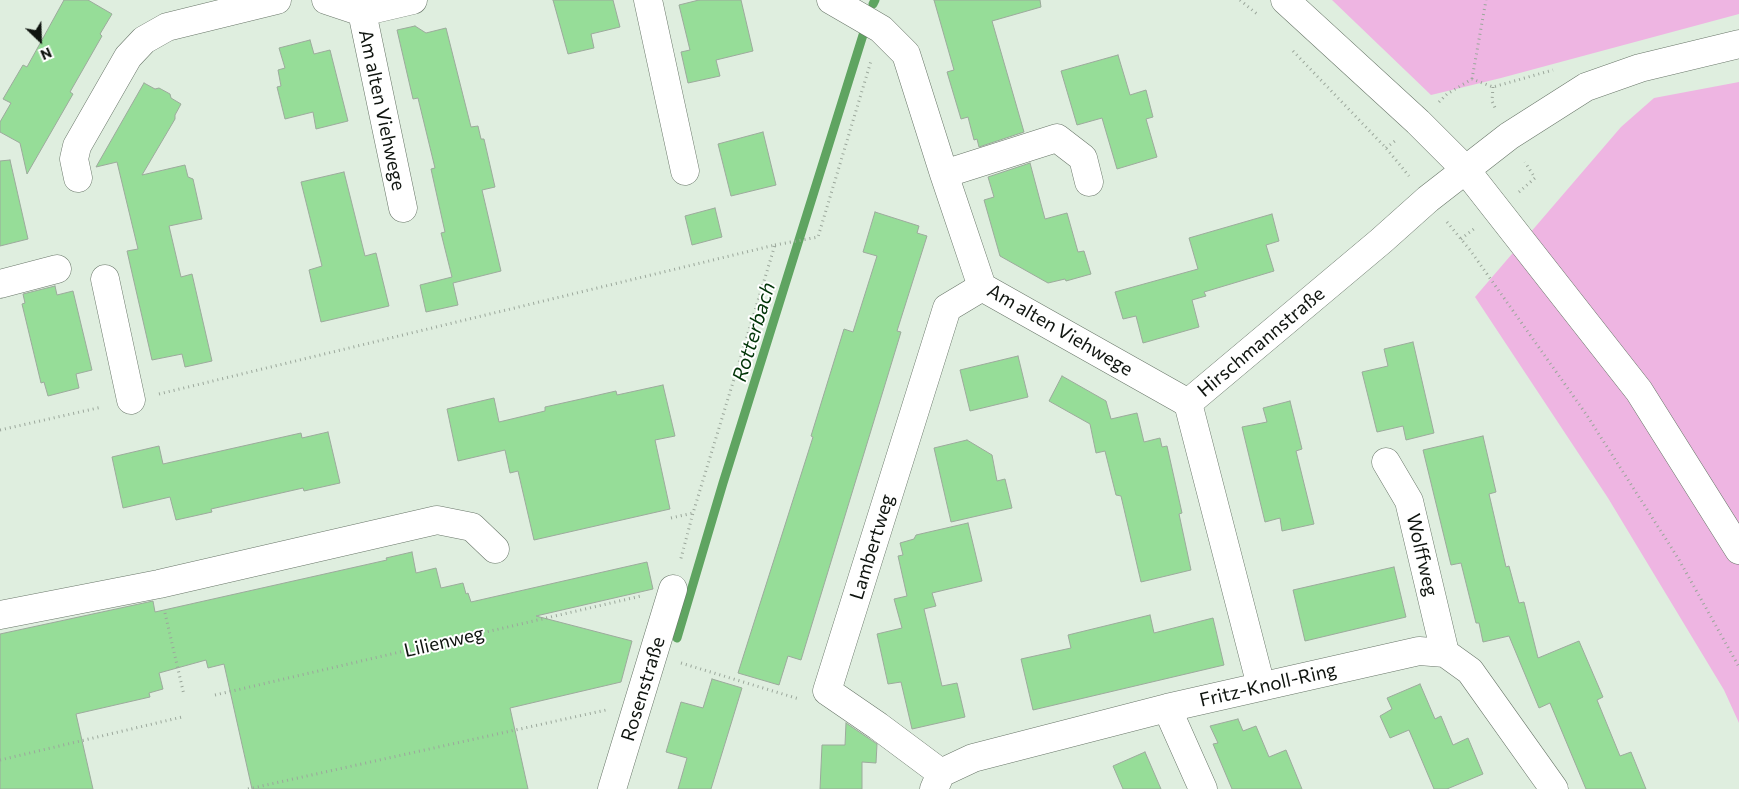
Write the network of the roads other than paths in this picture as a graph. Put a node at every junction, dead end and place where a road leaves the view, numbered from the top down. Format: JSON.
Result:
{"nodes":[{"id":1,"x":277,"y":0,"type":"edge"},
{"id":2,"x":326,"y":0,"type":"edge"},
{"id":3,"x":413,"y":0,"type":"edge"},
{"id":4,"x":648,"y":0,"type":"edge"},
{"id":5,"x":830,"y":0,"type":"edge"},
{"id":6,"x":1284,"y":0,"type":"edge"},
{"id":7,"x":362,"y":12,"type":"junction"},
{"id":8,"x":1739,"y":44,"type":"edge"},
{"id":9,"x":1465,"y":169,"type":"junction"},
{"id":10,"x":685,"y":171,"type":"dead end"},
{"id":11,"x":944,"y":174,"type":"junction"},
{"id":12,"x":78,"y":178,"type":"dead end"},
{"id":13,"x":1089,"y":182,"type":"dead end"},
{"id":14,"x":403,"y":208,"type":"dead end"},
{"id":15,"x":57,"y":269,"type":"dead end"},
{"id":16,"x":105,"y":279,"type":"dead end"},
{"id":17,"x":0,"y":284,"type":"edge"},
{"id":18,"x":982,"y":287,"type":"junction"},
{"id":19,"x":131,"y":400,"type":"road end"},
{"id":20,"x":1188,"y":403,"type":"junction"},
{"id":21,"x":1386,"y":462,"type":"dead end"},
{"id":22,"x":495,"y":549,"type":"dead end"},
{"id":23,"x":1739,"y":550,"type":"edge"},
{"id":24,"x":673,"y":589,"type":"road end"},
{"id":25,"x":0,"y":615,"type":"edge"},
{"id":26,"x":1445,"y":653,"type":"junction"},
{"id":27,"x":1261,"y":686,"type":"junction"},
{"id":28,"x":1167,"y":708,"type":"junction"},
{"id":29,"x":938,"y":781,"type":"edge"},
{"id":30,"x":612,"y":789,"type":"edge"},
{"id":31,"x":1203,"y":789,"type":"edge"},
{"id":32,"x":1554,"y":789,"type":"edge"}],
"edges":[{"from":1,"to":12,"type":"street"},
{"from":2,"to":7,"type":"street","name":"Am alten Viehwege"},
{"from":3,"to":7,"type":"street","name":"Am alten Viehwege"},
{"from":4,"to":10,"type":"street"},
{"from":5,"to":11,"type":"street","name":"Am alten Viehwege"},
{"from":6,"to":9,"type":"street"},
{"from":7,"to":14,"type":"street","name":"Am alten Viehwege"},
{"from":8,"to":9,"type":"street","name":"Hirschmannstraße"},
{"from":9,"to":20,"type":"street","name":"Hirschmannstraße"},
{"from":9,"to":23,"type":"street"},
{"from":11,"to":13,"type":"street"},
{"from":11,"to":18,"type":"street","name":"Am alten Viehwege"},
{"from":15,"to":17,"type":"street"},
{"from":16,"to":19,"type":"street"},
{"from":18,"to":20,"type":"street","name":"Am alten Viehwege"},
{"from":18,"to":29,"type":"street","name":"Lambertweg"},
{"from":20,"to":27,"type":"street","name":"Hirschmannstraße"},
{"from":21,"to":26,"type":"street","name":"Wolffweg"},
{"from":22,"to":25,"type":"street"},
{"from":24,"to":30,"type":"street","name":"Rosenstraße"},
{"from":26,"to":27,"type":"street","name":"Fritz-Knoll-Ring"},
{"from":26,"to":32,"type":"street"},
{"from":27,"to":28,"type":"street","name":"Fritz-Knoll-Ring"},
{"from":28,"to":29,"type":"street","name":"Fritz-Knoll-Ring"},
{"from":28,"to":31,"type":"street"}]}
